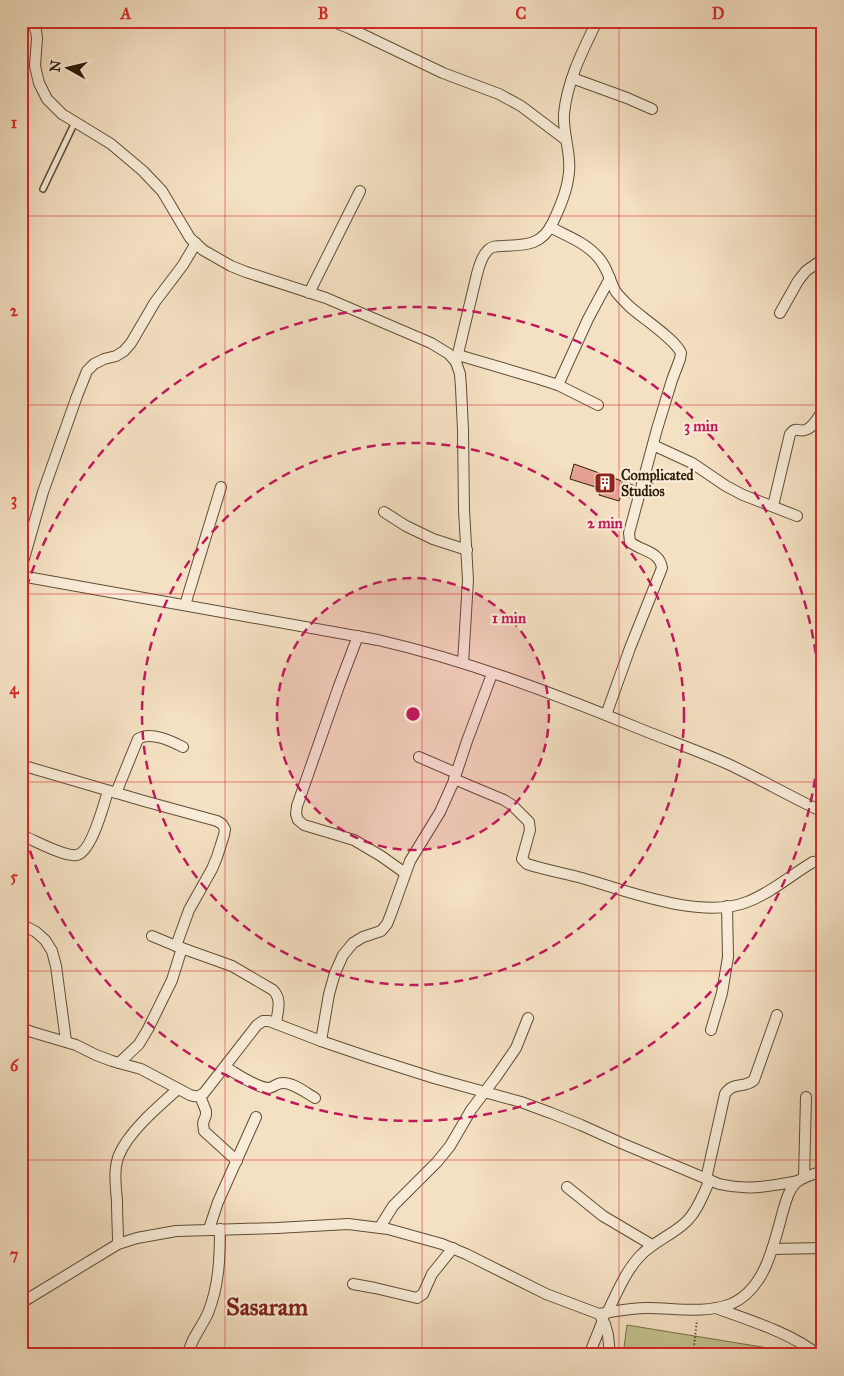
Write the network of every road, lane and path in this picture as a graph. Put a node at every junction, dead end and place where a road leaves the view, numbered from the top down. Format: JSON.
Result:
{"nodes":[{"id":1,"x":30,"y":21,"type":"edge"},
{"id":2,"x":332,"y":21,"type":"edge"},
{"id":3,"x":597,"y":21,"type":"edge"},
{"id":4,"x":572,"y":78,"type":"junction"},
{"id":5,"x":652,"y":109,"type":"dead end"},
{"id":6,"x":75,"y":122,"type":"junction"},
{"id":7,"x":566,"y":140,"type":"junction"},
{"id":8,"x":43,"y":189,"type":"dead end"},
{"id":9,"x":360,"y":191,"type":"dead end"},
{"id":10,"x":550,"y":227,"type":"junction"},
{"id":11,"x":196,"y":243,"type":"junction"},
{"id":12,"x":823,"y":258,"type":"edge"},
{"id":13,"x":610,"y":278,"type":"junction"},
{"id":14,"x":309,"y":293,"type":"junction"},
{"id":15,"x":780,"y":313,"type":"dead end"},
{"id":16,"x":457,"y":358,"type":"junction"},
{"id":17,"x":558,"y":385,"type":"junction"},
{"id":18,"x":598,"y":404,"type":"dead end"},
{"id":19,"x":823,"y":410,"type":"edge"},
{"id":20,"x":653,"y":445,"type":"junction"},
{"id":21,"x":222,"y":487,"type":"dead end"},
{"id":22,"x":773,"y":506,"type":"junction"},
{"id":23,"x":384,"y":512,"type":"dead end"},
{"id":24,"x":798,"y":516,"type":"dead end"},
{"id":25,"x":467,"y":550,"type":"junction"},
{"id":26,"x":21,"y":569,"type":"edge"},
{"id":27,"x":21,"y":576,"type":"edge"},
{"id":28,"x":185,"y":605,"type":"junction"},
{"id":29,"x":358,"y":636,"type":"junction"},
{"id":30,"x":463,"y":663,"type":"junction"},
{"id":31,"x":492,"y":674,"type":"junction"},
{"id":32,"x":606,"y":715,"type":"junction"},
{"id":33,"x":183,"y":747,"type":"dead end"},
{"id":34,"x":419,"y":756,"type":"dead end"},
{"id":35,"x":21,"y":765,"type":"edge"},
{"id":36,"x":455,"y":776,"type":"junction"},
{"id":37,"x":112,"y":792,"type":"junction"},
{"id":38,"x":823,"y":812,"type":"edge"},
{"id":39,"x":21,"y":835,"type":"edge"},
{"id":40,"x":823,"y":861,"type":"edge"},
{"id":41,"x":405,"y":873,"type":"junction"},
{"id":42,"x":728,"y":906,"type":"junction"},
{"id":43,"x":21,"y":924,"type":"edge"},
{"id":44,"x":152,"y":936,"type":"dead end"},
{"id":45,"x":179,"y":947,"type":"junction"},
{"id":46,"x":777,"y":1015,"type":"dead end"},
{"id":47,"x":528,"y":1018,"type":"dead end"},
{"id":48,"x":276,"y":1023,"type":"junction"},
{"id":49,"x":21,"y":1028,"type":"edge"},
{"id":50,"x":711,"y":1030,"type":"dead end"},
{"id":51,"x":66,"y":1041,"type":"junction"},
{"id":52,"x":321,"y":1041,"type":"junction"},
{"id":53,"x":119,"y":1063,"type":"junction"},
{"id":54,"x":225,"y":1067,"type":"junction"},
{"id":55,"x":178,"y":1089,"type":"junction"},
{"id":56,"x":485,"y":1092,"type":"junction"},
{"id":57,"x":200,"y":1096,"type":"junction"},
{"id":58,"x":806,"y":1097,"type":"dead end"},
{"id":59,"x":315,"y":1098,"type":"dead end"},
{"id":60,"x":256,"y":1117,"type":"dead end"},
{"id":61,"x":237,"y":1161,"type":"junction"},
{"id":62,"x":823,"y":1171,"type":"edge"},
{"id":63,"x":801,"y":1179,"type":"junction"},
{"id":64,"x":708,"y":1180,"type":"junction"},
{"id":65,"x":567,"y":1187,"type":"dead end"},
{"id":66,"x":380,"y":1227,"type":"junction"},
{"id":67,"x":209,"y":1229,"type":"junction"},
{"id":68,"x":220,"y":1229,"type":"junction"},
{"id":69,"x":118,"y":1244,"type":"junction"},
{"id":70,"x":652,"y":1245,"type":"junction"},
{"id":71,"x":453,"y":1248,"type":"junction"},
{"id":72,"x":823,"y":1248,"type":"edge"},
{"id":73,"x":772,"y":1249,"type":"junction"},
{"id":74,"x":352,"y":1284,"type":"dead end"},
{"id":75,"x":21,"y":1303,"type":"edge"},
{"id":76,"x":716,"y":1308,"type":"junction"},
{"id":77,"x":698,"y":1309,"type":"junction"},
{"id":78,"x":603,"y":1316,"type":"junction"},
{"id":79,"x":188,"y":1355,"type":"edge"},
{"id":80,"x":589,"y":1355,"type":"edge"},
{"id":81,"x":610,"y":1355,"type":"edge"},
{"id":82,"x":693,"y":1355,"type":"edge"},
{"id":83,"x":818,"y":1355,"type":"edge"}],
"edges":[{"from":1,"to":6,"type":"street"},
{"from":2,"to":7,"type":"street"},
{"from":3,"to":4,"type":"street"},
{"from":4,"to":5,"type":"street"},
{"from":4,"to":7,"type":"street"},
{"from":6,"to":8,"type":"lane"},
{"from":6,"to":11,"type":"street"},
{"from":7,"to":10,"type":"street"},
{"from":9,"to":14,"type":"street"},
{"from":10,"to":13,"type":"street"},
{"from":10,"to":16,"type":"street"},
{"from":11,"to":14,"type":"street"},
{"from":11,"to":26,"type":"street"},
{"from":12,"to":15,"type":"street"},
{"from":13,"to":17,"type":"street"},
{"from":13,"to":20,"type":"street"},
{"from":14,"to":16,"type":"street"},
{"from":16,"to":17,"type":"street"},
{"from":16,"to":25,"type":"street"},
{"from":17,"to":18,"type":"street"},
{"from":19,"to":22,"type":"street"},
{"from":20,"to":22,"type":"street"},
{"from":20,"to":32,"type":"street"},
{"from":21,"to":28,"type":"street"},
{"from":22,"to":24,"type":"street"},
{"from":23,"to":25,"type":"street"},
{"from":25,"to":30,"type":"street"},
{"from":27,"to":28,"type":"street"},
{"from":28,"to":29,"type":"street"},
{"from":29,"to":30,"type":"street"},
{"from":29,"to":41,"type":"street"},
{"from":30,"to":31,"type":"street"},
{"from":31,"to":32,"type":"street"},
{"from":31,"to":36,"type":"street"},
{"from":32,"to":38,"type":"street"},
{"from":33,"to":37,"type":"street"},
{"from":34,"to":36,"type":"street"},
{"from":35,"to":37,"type":"street"},
{"from":36,"to":41,"type":"street"},
{"from":36,"to":42,"type":"street"},
{"from":37,"to":39,"type":"street"},
{"from":37,"to":45,"type":"street"},
{"from":40,"to":42,"type":"street"},
{"from":41,"to":52,"type":"street"},
{"from":42,"to":50,"type":"street"},
{"from":43,"to":51,"type":"street"},
{"from":44,"to":45,"type":"street"},
{"from":45,"to":48,"type":"street"},
{"from":45,"to":53,"type":"street"},
{"from":46,"to":64,"type":"street"},
{"from":47,"to":56,"type":"street"},
{"from":48,"to":52,"type":"street"},
{"from":48,"to":54,"type":"street"},
{"from":49,"to":51,"type":"street"},
{"from":51,"to":53,"type":"street"},
{"from":52,"to":56,"type":"street"},
{"from":53,"to":55,"type":"street"},
{"from":54,"to":57,"type":"street"},
{"from":54,"to":59,"type":"street"},
{"from":55,"to":57,"type":"street"},
{"from":55,"to":69,"type":"street"},
{"from":56,"to":64,"type":"street"},
{"from":56,"to":66,"type":"street"},
{"from":57,"to":61,"type":"street"},
{"from":58,"to":63,"type":"street"},
{"from":60,"to":61,"type":"street"},
{"from":61,"to":67,"type":"street"},
{"from":62,"to":63,"type":"street"},
{"from":63,"to":64,"type":"street"},
{"from":63,"to":73,"type":"street"},
{"from":64,"to":70,"type":"street"},
{"from":65,"to":70,"type":"street"},
{"from":66,"to":68,"type":"street"},
{"from":66,"to":71,"type":"street"},
{"from":67,"to":68,"type":"street"},
{"from":67,"to":69,"type":"street"},
{"from":68,"to":79,"type":"street"},
{"from":69,"to":75,"type":"street"},
{"from":70,"to":78,"type":"street"},
{"from":71,"to":74,"type":"street"},
{"from":71,"to":78,"type":"street"},
{"from":72,"to":73,"type":"street"},
{"from":73,"to":76,"type":"street"},
{"from":76,"to":77,"type":"street"},
{"from":76,"to":83,"type":"street"},
{"from":77,"to":78,"type":"street"},
{"from":77,"to":82,"type":"path"},
{"from":78,"to":80,"type":"street"},
{"from":78,"to":81,"type":"street"}]}
